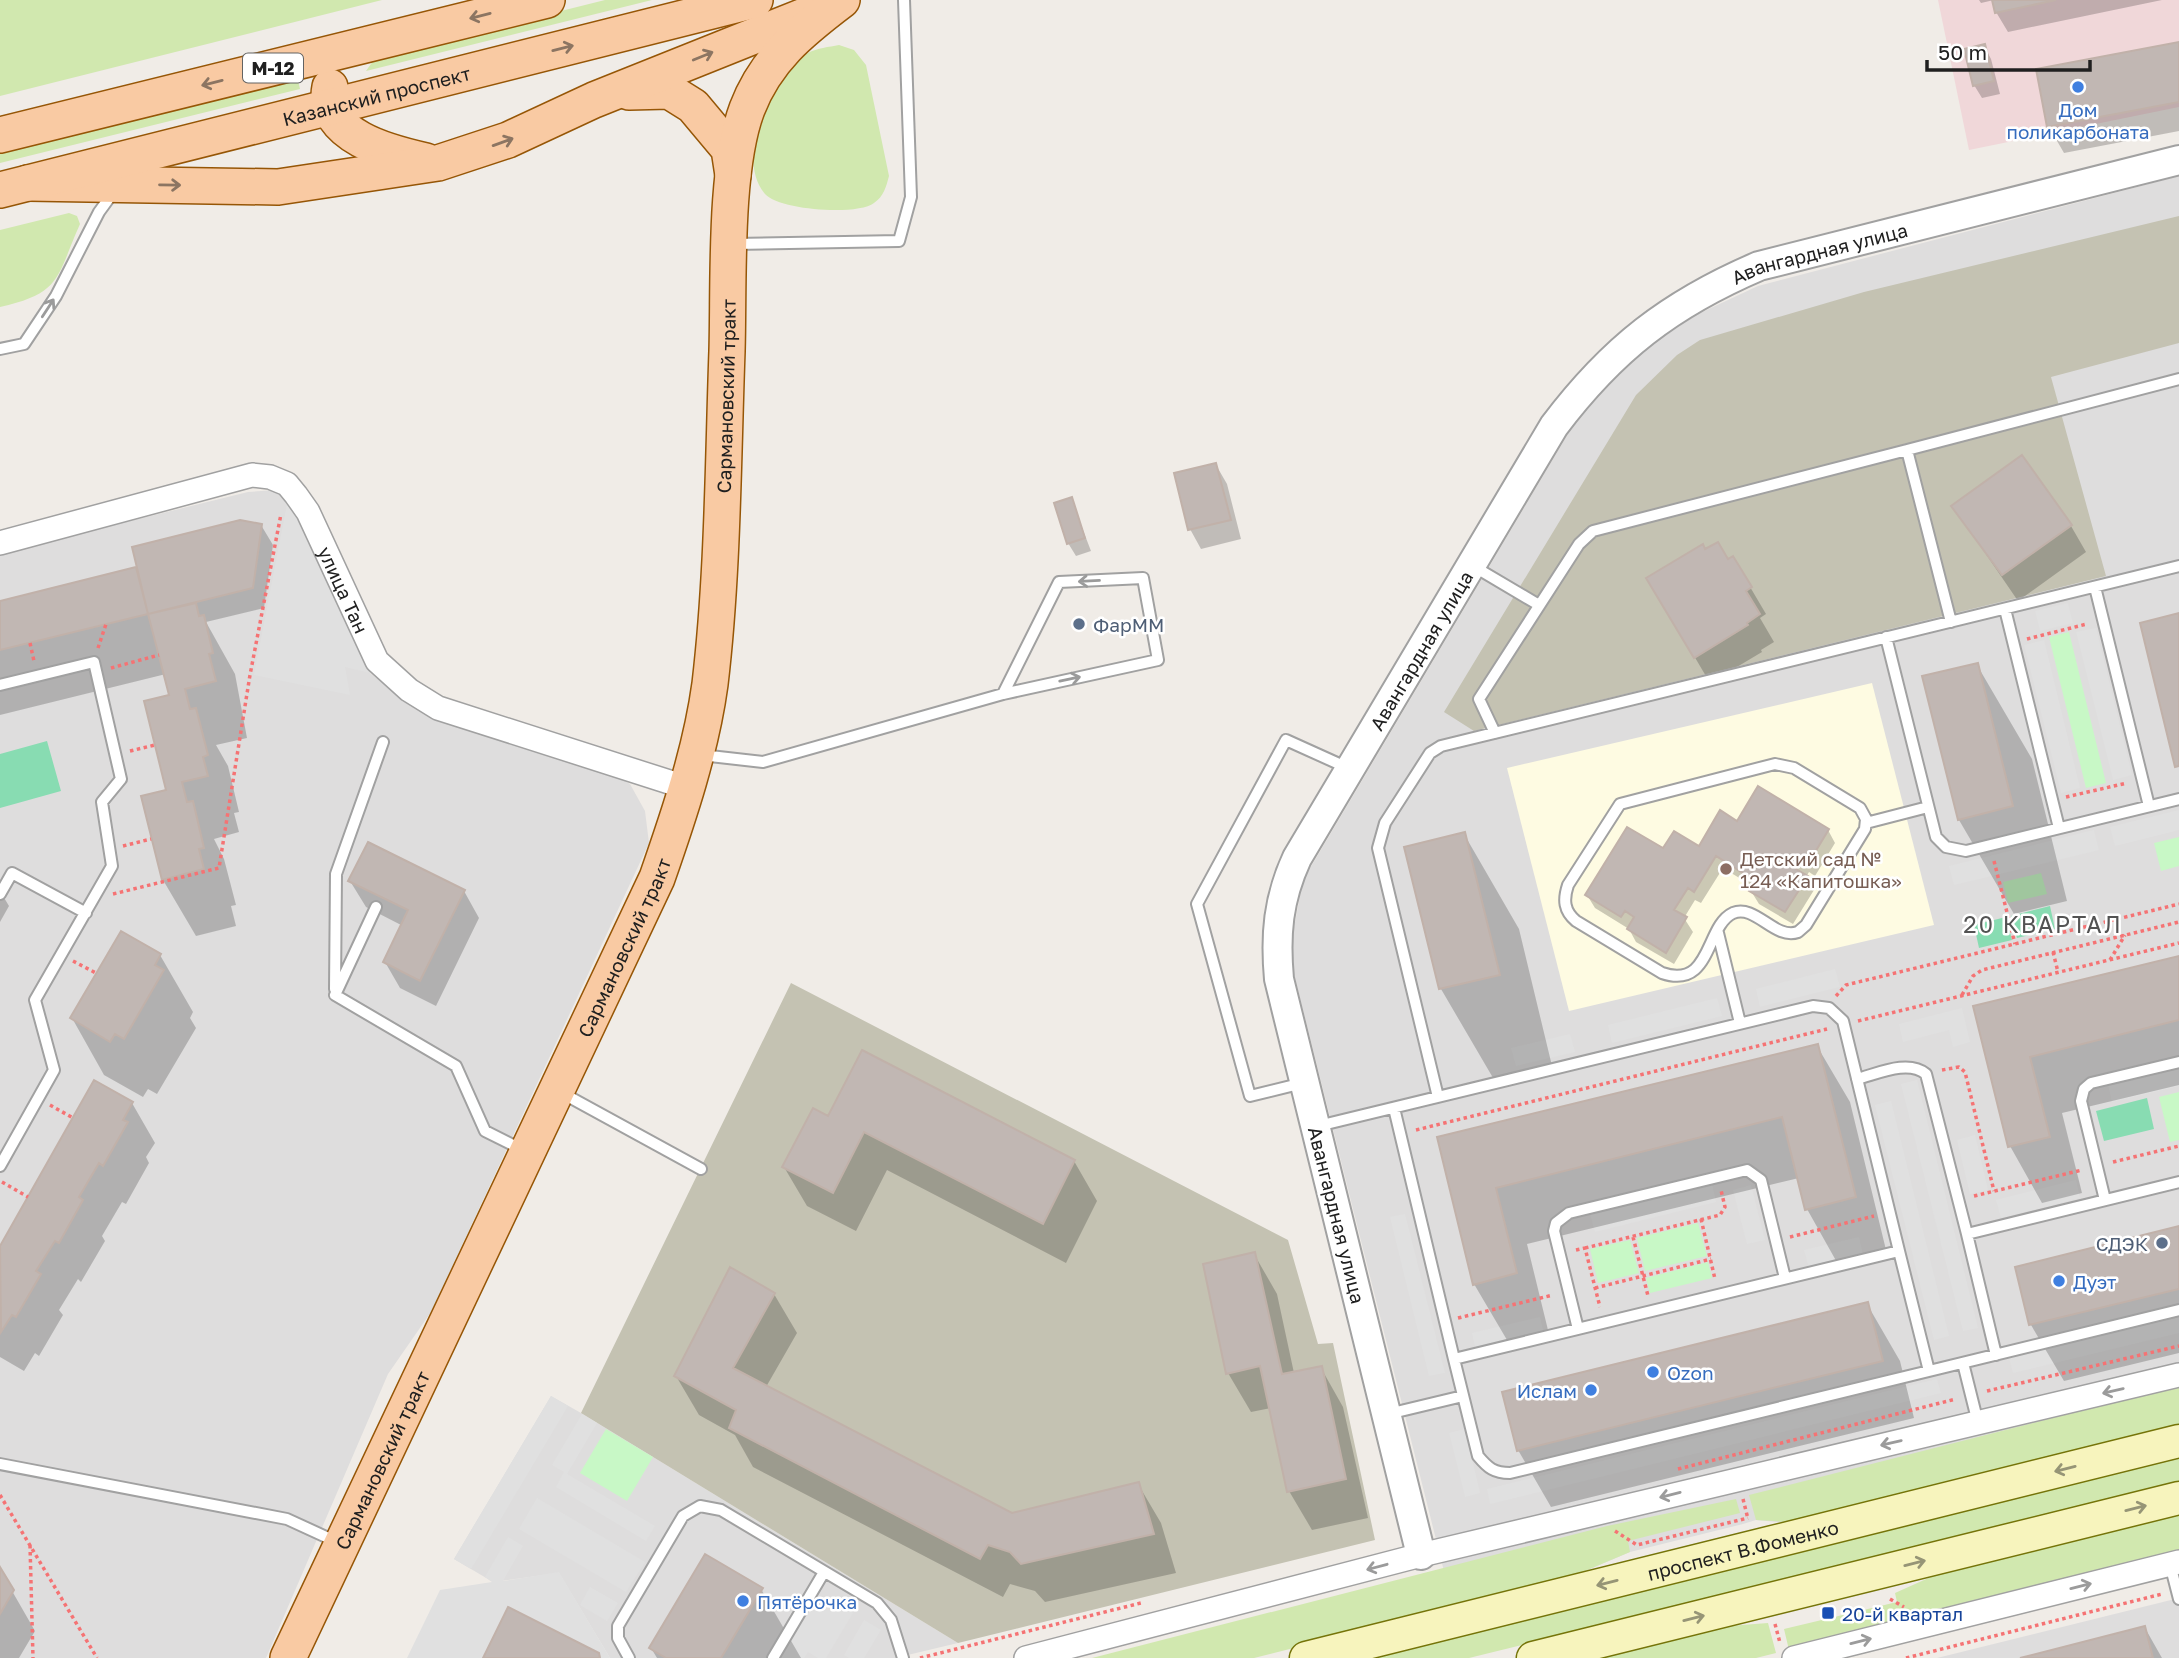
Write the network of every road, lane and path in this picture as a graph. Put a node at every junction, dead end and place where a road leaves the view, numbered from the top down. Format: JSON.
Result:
{"nodes":[{"id":1,"x":547,"y":0,"type":"edge"},
{"id":2,"x":755,"y":0,"type":"edge"},
{"id":3,"x":843,"y":0,"type":"edge"},
{"id":4,"x":904,"y":0,"type":"edge"},
{"id":5,"x":420,"y":32,"type":"junction"},
{"id":6,"x":594,"y":100,"type":"junction"},
{"id":7,"x":330,"y":106,"type":"junction"},
{"id":8,"x":0,"y":135,"type":"edge"},
{"id":9,"x":2179,"y":160,"type":"edge"},
{"id":10,"x":438,"y":163,"type":"junction"},
{"id":11,"x":733,"y":178,"type":"junction"},
{"id":12,"x":119,"y":185,"type":"junction"},
{"id":13,"x":14,"y":186,"type":"edge"},
{"id":14,"x":731,"y":244,"type":"junction"},
{"id":15,"x":0,"y":349,"type":"edge"},
{"id":16,"x":2179,"y":379,"type":"edge"},
{"id":17,"x":1907,"y":450,"type":"junction"},
{"id":18,"x":287,"y":484,"type":"junction"},
{"id":19,"x":0,"y":543,"type":"edge"},
{"id":20,"x":1471,"y":565,"type":"junction"},
{"id":21,"x":2179,"y":566,"type":"edge"},
{"id":22,"x":2095,"y":587,"type":"junction"},
{"id":23,"x":1539,"y":605,"type":"junction"},
{"id":24,"x":2005,"y":609,"type":"junction"},
{"id":25,"x":2103,"y":620,"type":"junction"},
{"id":26,"x":1951,"y":622,"type":"junction"},
{"id":27,"x":106,"y":624,"type":"dead end"},
{"id":28,"x":1886,"y":637,"type":"junction"},
{"id":29,"x":2013,"y":642,"type":"junction"},
{"id":30,"x":159,"y":655,"type":"dead end"},
{"id":31,"x":95,"y":667,"type":"junction"},
{"id":32,"x":0,"y":685,"type":"edge"},
{"id":33,"x":1003,"y":694,"type":"junction"},
{"id":34,"x":1495,"y":733,"type":"junction"},
{"id":35,"x":383,"y":742,"type":"dead end"},
{"id":36,"x":155,"y":745,"type":"dead end"},
{"id":37,"x":115,"y":754,"type":"junction"},
{"id":38,"x":695,"y":754,"type":"junction"},
{"id":39,"x":1351,"y":769,"type":"junction"},
{"id":40,"x":2142,"y":779,"type":"junction"},
{"id":41,"x":688,"y":789,"type":"junction"},
{"id":42,"x":2179,"y":799,"type":"edge"},
{"id":43,"x":2053,"y":801,"type":"junction"},
{"id":44,"x":2149,"y":806,"type":"junction"},
{"id":45,"x":1928,"y":807,"type":"junction"},
{"id":46,"x":1866,"y":823,"type":"junction"},
{"id":47,"x":2059,"y":828,"type":"junction"},
{"id":48,"x":151,"y":839,"type":"dead end"},
{"id":49,"x":1990,"y":845,"type":"junction"},
{"id":50,"x":109,"y":849,"type":"junction"},
{"id":51,"x":0,"y":894,"type":"edge"},
{"id":52,"x":94,"y":898,"type":"junction"},
{"id":53,"x":2179,"y":904,"type":"edge"},
{"id":54,"x":376,"y":907,"type":"dead end"},
{"id":55,"x":86,"y":913,"type":"junction"},
{"id":56,"x":2179,"y":922,"type":"edge"},
{"id":57,"x":1718,"y":933,"type":"junction"},
{"id":58,"x":2125,"y":935,"type":"junction"},
{"id":59,"x":2179,"y":943,"type":"edge"},
{"id":60,"x":2015,"y":944,"type":"junction"},
{"id":61,"x":2053,"y":952,"type":"junction"},
{"id":62,"x":62,"y":954,"type":"junction"},
{"id":63,"x":2110,"y":960,"type":"junction"},
{"id":64,"x":2058,"y":972,"type":"junction"},
{"id":65,"x":96,"y":973,"type":"dead end"},
{"id":66,"x":335,"y":995,"type":"junction"},
{"id":67,"x":1961,"y":996,"type":"junction"},
{"id":68,"x":1829,"y":1008,"type":"junction"},
{"id":69,"x":1740,"y":1023,"type":"junction"},
{"id":70,"x":1843,"y":1025,"type":"junction"},
{"id":71,"x":2179,"y":1062,"type":"edge"},
{"id":72,"x":1926,"y":1073,"type":"junction"},
{"id":73,"x":1857,"y":1079,"type":"junction"},
{"id":74,"x":1304,"y":1083,"type":"junction"},
{"id":75,"x":558,"y":1091,"type":"junction"},
{"id":76,"x":1438,"y":1097,"type":"junction"},
{"id":77,"x":38,"y":1098,"type":"junction"},
{"id":78,"x":1394,"y":1108,"type":"junction"},
{"id":79,"x":73,"y":1118,"type":"dead end"},
{"id":80,"x":1315,"y":1127,"type":"junction"},
{"id":81,"x":1399,"y":1134,"type":"junction"},
{"id":82,"x":2179,"y":1146,"type":"edge"},
{"id":83,"x":528,"y":1153,"type":"junction"},
{"id":84,"x":0,"y":1166,"type":"edge"},
{"id":85,"x":2097,"y":1166,"type":"junction"},
{"id":86,"x":701,"y":1169,"type":"dead end"},
{"id":87,"x":1718,"y":1177,"type":"junction"},
{"id":88,"x":0,"y":1181,"type":"edge"},
{"id":89,"x":2179,"y":1182,"type":"edge"},
{"id":90,"x":1994,"y":1191,"type":"junction"},
{"id":91,"x":28,"y":1197,"type":"dead end"},
{"id":92,"x":1958,"y":1200,"type":"junction"},
{"id":93,"x":2105,"y":1200,"type":"junction"},
{"id":94,"x":1890,"y":1212,"type":"junction"},
{"id":95,"x":1701,"y":1220,"type":"junction"},
{"id":96,"x":1966,"y":1234,"type":"junction"},
{"id":97,"x":1633,"y":1236,"type":"junction"},
{"id":98,"x":1776,"y":1240,"type":"junction"},
{"id":99,"x":1585,"y":1248,"type":"junction"},
{"id":100,"x":1899,"y":1251,"type":"junction"},
{"id":101,"x":1560,"y":1254,"type":"junction"},
{"id":102,"x":1711,"y":1259,"type":"junction"},
{"id":103,"x":1643,"y":1276,"type":"junction"},
{"id":104,"x":1785,"y":1278,"type":"junction"},
{"id":105,"x":1595,"y":1287,"type":"junction"},
{"id":106,"x":1569,"y":1291,"type":"junction"},
{"id":107,"x":1719,"y":1295,"type":"junction"},
{"id":108,"x":1648,"y":1296,"type":"dead end"},
{"id":109,"x":1600,"y":1307,"type":"dead end"},
{"id":110,"x":2179,"y":1310,"type":"edge"},
{"id":111,"x":1445,"y":1321,"type":"junction"},
{"id":112,"x":1578,"y":1329,"type":"junction"},
{"id":113,"x":1996,"y":1354,"type":"junction"},
{"id":114,"x":1454,"y":1359,"type":"junction"},
{"id":115,"x":1963,"y":1363,"type":"junction"},
{"id":116,"x":1929,"y":1371,"type":"junction"},
{"id":117,"x":2179,"y":1375,"type":"edge"},
{"id":118,"x":1463,"y":1396,"type":"junction"},
{"id":119,"x":1387,"y":1415,"type":"junction"},
{"id":120,"x":1978,"y":1423,"type":"junction"},
{"id":121,"x":2179,"y":1441,"type":"edge"},
{"id":122,"x":0,"y":1464,"type":"edge"},
{"id":123,"x":0,"y":1495,"type":"edge"},
{"id":124,"x":1743,"y":1497,"type":"dead end"},
{"id":125,"x":2179,"y":1498,"type":"edge"},
{"id":126,"x":1609,"y":1510,"type":"junction"},
{"id":127,"x":30,"y":1543,"type":"junction"},
{"id":128,"x":340,"y":1543,"type":"junction"},
{"id":129,"x":1421,"y":1555,"type":"junction"},
{"id":130,"x":2175,"y":1563,"type":"edge"},
{"id":131,"x":824,"y":1572,"type":"junction"},
{"id":132,"x":2178,"y":1595,"type":"edge"},
{"id":133,"x":1774,"y":1622,"type":"dead end"},
{"id":134,"x":1788,"y":1655,"type":"edge"},
{"id":135,"x":33,"y":1658,"type":"edge"},
{"id":136,"x":97,"y":1658,"type":"edge"},
{"id":137,"x":288,"y":1658,"type":"edge"},
{"id":138,"x":629,"y":1658,"type":"edge"},
{"id":139,"x":774,"y":1658,"type":"edge"},
{"id":140,"x":902,"y":1658,"type":"edge"},
{"id":141,"x":1026,"y":1658,"type":"edge"},
{"id":142,"x":1306,"y":1658,"type":"edge"},
{"id":143,"x":1533,"y":1658,"type":"edge"},
{"id":144,"x":1906,"y":1658,"type":"edge"}],
"edges":[{"from":1,"to":5,"type":"main road","number":"М-12","one_way":true},
{"from":7,"to":2,"type":"main road","name":"Казанский проспект","one_way":true},
{"from":6,"to":3,"type":"main road","one_way":true},
{"from":3,"to":11,"type":"main road","name":"Сармановский тракт"},
{"from":4,"to":14,"type":"lane"},
{"from":5,"to":7,"type":"main road"},
{"from":5,"to":8,"type":"main road","number":"М-12","one_way":true},
{"from":10,"to":6,"type":"main road","one_way":true},
{"from":6,"to":11,"type":"main road","name":"Сармановский тракт"},
{"from":7,"to":10,"type":"main road"},
{"from":7,"to":13,"type":"main road","name":"Казанский проспект"},
{"from":9,"to":20,"type":"street","name":"Авангардная улица"},
{"from":12,"to":10,"type":"main road","one_way":true},
{"from":11,"to":14,"type":"main road","name":"Сармановский тракт"},
{"from":12,"to":13,"type":"main road"},
{"from":15,"to":12,"type":"lane","one_way":true},
{"from":14,"to":38,"type":"main road","name":"Сармановский тракт"},
{"from":16,"to":17,"type":"lane"},
{"from":17,"to":23,"type":"lane"},
{"from":17,"to":26,"type":"lane"},
{"from":18,"to":19,"type":"street"},
{"from":18,"to":41,"type":"street","name":"улица Тан"},
{"from":18,"to":52,"type":"path"},
{"from":20,"to":23,"type":"lane"},
{"from":20,"to":39,"type":"street","name":"Авангардная улица"},
{"from":21,"to":22,"type":"lane"},
{"from":22,"to":24,"type":"lane"},
{"from":22,"to":25,"type":"lane"},
{"from":23,"to":34,"type":"lane"},
{"from":24,"to":26,"type":"lane"},
{"from":24,"to":29,"type":"lane"},
{"from":25,"to":29,"type":"path"},
{"from":25,"to":40,"type":"lane"},
{"from":26,"to":28,"type":"lane"},
{"from":27,"to":31,"type":"path"},
{"from":28,"to":34,"type":"lane"},
{"from":28,"to":45,"type":"lane"},
{"from":29,"to":43,"type":"lane"},
{"from":30,"to":31,"type":"path"},
{"from":31,"to":32,"type":"lane"},
{"from":31,"to":37,"type":"lane"},
{"from":33,"to":33,"type":"lane","one_way":true},
{"from":33,"to":38,"type":"lane"},
{"from":34,"to":76,"type":"lane"},
{"from":35,"to":66,"type":"lane"},
{"from":36,"to":37,"type":"path"},
{"from":37,"to":50,"type":"lane"},
{"from":38,"to":41,"type":"main road","name":"Сармановский тракт"},
{"from":39,"to":74,"type":"street","name":"Авангардная улица"},
{"from":39,"to":74,"type":"lane"},
{"from":40,"to":43,"type":"path"},
{"from":40,"to":44,"type":"lane"},
{"from":41,"to":75,"type":"main road","name":"Сармановский тракт"},
{"from":42,"to":44,"type":"lane"},
{"from":43,"to":47,"type":"lane"},
{"from":44,"to":47,"type":"lane"},
{"from":45,"to":46,"type":"lane"},
{"from":45,"to":49,"type":"lane"},
{"from":46,"to":57,"type":"lane"},
{"from":46,"to":57,"type":"lane"},
{"from":47,"to":49,"type":"lane"},
{"from":48,"to":50,"type":"path"},
{"from":49,"to":60,"type":"path"},
{"from":50,"to":52,"type":"lane"},
{"from":51,"to":55,"type":"lane"},
{"from":52,"to":55,"type":"lane"},
{"from":53,"to":60,"type":"path"},
{"from":54,"to":66,"type":"lane"},
{"from":55,"to":62,"type":"lane"},
{"from":56,"to":58,"type":"path"},
{"from":57,"to":69,"type":"lane"},
{"from":58,"to":61,"type":"path"},
{"from":58,"to":63,"type":"path"},
{"from":59,"to":63,"type":"path"},
{"from":60,"to":68,"type":"path"},
{"from":61,"to":64,"type":"path"},
{"from":61,"to":67,"type":"path"},
{"from":62,"to":65,"type":"path"},
{"from":62,"to":77,"type":"lane"},
{"from":63,"to":64,"type":"path"},
{"from":64,"to":67,"type":"path"},
{"from":66,"to":83,"type":"lane"},
{"from":67,"to":70,"type":"path"},
{"from":68,"to":69,"type":"lane"},
{"from":68,"to":70,"type":"lane"},
{"from":69,"to":76,"type":"lane"},
{"from":70,"to":73,"type":"lane"},
{"from":70,"to":81,"type":"path"},
{"from":71,"to":85,"type":"lane"},
{"from":72,"to":73,"type":"lane"},
{"from":72,"to":90,"type":"path"},
{"from":72,"to":92,"type":"lane"},
{"from":73,"to":94,"type":"lane"},
{"from":74,"to":80,"type":"street","name":"Авангардная улица"},
{"from":75,"to":83,"type":"main road","name":"Сармановский тракт"},
{"from":75,"to":86,"type":"lane"},
{"from":76,"to":78,"type":"lane"},
{"from":77,"to":79,"type":"path"},
{"from":77,"to":84,"type":"lane"},
{"from":78,"to":80,"type":"lane"},
{"from":78,"to":81,"type":"lane"},
{"from":80,"to":119,"type":"street","name":"Авангардная улица"},
{"from":81,"to":111,"type":"lane"},
{"from":82,"to":85,"type":"path"},
{"from":83,"to":128,"type":"main road","name":"Сармановский тракт"},
{"from":85,"to":90,"type":"path"},
{"from":85,"to":93,"type":"lane"},
{"from":87,"to":95,"type":"path"},
{"from":87,"to":98,"type":"lane"},
{"from":87,"to":101,"type":"lane"},
{"from":88,"to":91,"type":"path"},
{"from":89,"to":93,"type":"lane"},
{"from":90,"to":92,"type":"path"},
{"from":92,"to":96,"type":"lane"},
{"from":93,"to":96,"type":"lane"},
{"from":94,"to":98,"type":"path"},
{"from":94,"to":100,"type":"lane"},
{"from":95,"to":97,"type":"path"},
{"from":95,"to":102,"type":"path"},
{"from":96,"to":113,"type":"lane"},
{"from":97,"to":99,"type":"path"},
{"from":97,"to":103,"type":"path"},
{"from":98,"to":104,"type":"lane"},
{"from":99,"to":101,"type":"path"},
{"from":99,"to":105,"type":"path"},
{"from":100,"to":104,"type":"lane"},
{"from":100,"to":116,"type":"lane"},
{"from":101,"to":106,"type":"lane"},
{"from":102,"to":103,"type":"path"},
{"from":102,"to":107,"type":"path"},
{"from":103,"to":105,"type":"path"},
{"from":103,"to":108,"type":"path"},
{"from":104,"to":107,"type":"lane"},
{"from":105,"to":109,"type":"path"},
{"from":106,"to":111,"type":"path"},
{"from":106,"to":112,"type":"lane"},
{"from":107,"to":112,"type":"lane"},
{"from":110,"to":113,"type":"lane"},
{"from":111,"to":114,"type":"lane"},
{"from":112,"to":114,"type":"lane"},
{"from":113,"to":115,"type":"lane"},
{"from":114,"to":118,"type":"lane"},
{"from":115,"to":116,"type":"lane"},
{"from":115,"to":120,"type":"lane"},
{"from":116,"to":118,"type":"lane"},
{"from":117,"to":120,"type":"street","one_way":true},
{"from":118,"to":119,"type":"lane"},
{"from":119,"to":129,"type":"street","name":"Авангардная улица"},
{"from":120,"to":126,"type":"street","one_way":true},
{"from":121,"to":142,"type":"main road","name":"проспект В.Фоменко","one_way":true},
{"from":122,"to":128,"type":"lane"},
{"from":123,"to":127,"type":"path"},
{"from":124,"to":126,"type":"path"},
{"from":143,"to":125,"type":"main road","one_way":true},
{"from":126,"to":129,"type":"street"},
{"from":127,"to":135,"type":"path"},
{"from":127,"to":136,"type":"path"},
{"from":128,"to":137,"type":"main road","name":"Сармановский тракт"},
{"from":129,"to":141,"type":"street","one_way":true},
{"from":130,"to":132,"type":"lane"},
{"from":134,"to":130,"type":"street","one_way":true},
{"from":131,"to":138,"type":"lane"},
{"from":131,"to":139,"type":"lane"},
{"from":131,"to":140,"type":"lane"},
{"from":132,"to":144,"type":"path"},
{"from":133,"to":134,"type":"path"}]}
